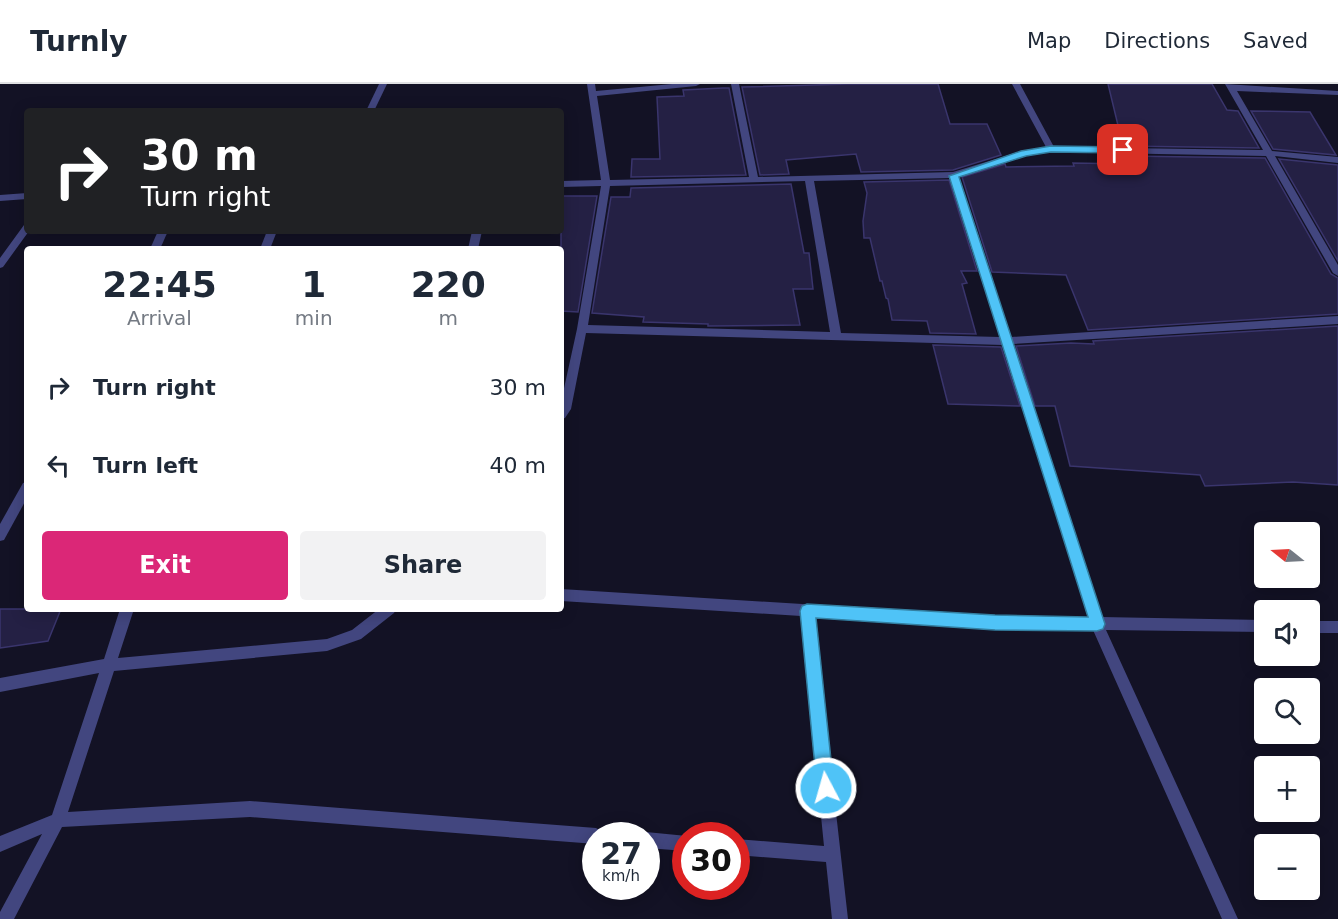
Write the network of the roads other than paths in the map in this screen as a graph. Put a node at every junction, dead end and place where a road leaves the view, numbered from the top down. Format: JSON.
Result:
{"nodes":[{"id":1,"x":383,"y":84,"type":"edge"},
{"id":2,"x":696,"y":84,"type":"edge"},
{"id":3,"x":735,"y":84,"type":"edge"},
{"id":4,"x":1016,"y":84,"type":"edge"},
{"id":5,"x":1231,"y":86,"type":"edge"},
{"id":6,"x":591,"y":89,"type":"edge"},
{"id":7,"x":1338,"y":93,"type":"edge"},
{"id":8,"x":371,"y":108,"type":"edge"},
{"id":9,"x":1051,"y":149,"type":"junction"},
{"id":10,"x":1267,"y":153,"type":"junction"},
{"id":11,"x":1338,"y":160,"type":"edge"},
{"id":12,"x":954,"y":176,"type":"junction"},
{"id":13,"x":809,"y":179,"type":"junction"},
{"id":14,"x":754,"y":180,"type":"junction"},
{"id":15,"x":606,"y":183,"type":"junction"},
{"id":16,"x":564,"y":184,"type":"edge"},
{"id":17,"x":24,"y":196,"type":"edge"},
{"id":18,"x":0,"y":198,"type":"edge"},
{"id":19,"x":24,"y":231,"type":"edge"},
{"id":20,"x":0,"y":265,"type":"edge"},
{"id":21,"x":1338,"y":273,"type":"edge"},
{"id":22,"x":1338,"y":320,"type":"edge"},
{"id":23,"x":582,"y":329,"type":"junction"},
{"id":24,"x":836,"y":336,"type":"junction"},
{"id":25,"x":1007,"y":341,"type":"junction"},
{"id":26,"x":564,"y":410,"type":"edge"},
{"id":27,"x":24,"y":492,"type":"edge"},
{"id":28,"x":0,"y":536,"type":"edge"},
{"id":29,"x":564,"y":595,"type":"edge"},
{"id":30,"x":807,"y":611,"type":"junction"},
{"id":31,"x":126,"y":612,"type":"edge"},
{"id":32,"x":385,"y":612,"type":"edge"},
{"id":33,"x":1097,"y":624,"type":"junction"},
{"id":34,"x":1254,"y":626,"type":"edge"},
{"id":35,"x":1320,"y":627,"type":"edge"},
{"id":36,"x":1338,"y":627,"type":"edge"},
{"id":37,"x":109,"y":665,"type":"junction"},
{"id":38,"x":0,"y":685,"type":"edge"},
{"id":39,"x":58,"y":820,"type":"junction"},
{"id":40,"x":582,"y":835,"type":"edge"},
{"id":41,"x":0,"y":844,"type":"edge"},
{"id":42,"x":750,"y":848,"type":"edge"},
{"id":43,"x":833,"y":855,"type":"junction"},
{"id":44,"x":5,"y":919,"type":"edge"},
{"id":45,"x":840,"y":919,"type":"edge"},
{"id":46,"x":1230,"y":919,"type":"edge"}],
"edges":[{"from":1,"to":8,"type":"street"},
{"from":2,"to":6,"type":"street"},
{"from":3,"to":14,"type":"street"},
{"from":4,"to":9,"type":"street"},
{"from":5,"to":7,"type":"street"},
{"from":5,"to":10,"type":"street"},
{"from":6,"to":15,"type":"street"},
{"from":9,"to":10,"type":"street"},
{"from":9,"to":12,"type":"street"},
{"from":10,"to":11,"type":"street"},
{"from":10,"to":21,"type":"street"},
{"from":12,"to":13,"type":"street"},
{"from":12,"to":25,"type":"street"},
{"from":13,"to":14,"type":"street"},
{"from":13,"to":24,"type":"street"},
{"from":14,"to":15,"type":"street"},
{"from":15,"to":16,"type":"street"},
{"from":15,"to":23,"type":"street"},
{"from":17,"to":18,"type":"street"},
{"from":19,"to":20,"type":"street"},
{"from":22,"to":25,"type":"street"},
{"from":23,"to":24,"type":"street"},
{"from":23,"to":26,"type":"street"},
{"from":24,"to":25,"type":"street"},
{"from":25,"to":33,"type":"street"},
{"from":27,"to":28,"type":"street"},
{"from":29,"to":30,"type":"street"},
{"from":30,"to":33,"type":"street"},
{"from":30,"to":43,"type":"street"},
{"from":31,"to":37,"type":"street"},
{"from":32,"to":37,"type":"street"},
{"from":33,"to":34,"type":"street"},
{"from":33,"to":46,"type":"street"},
{"from":35,"to":36,"type":"street"},
{"from":37,"to":38,"type":"street"},
{"from":37,"to":39,"type":"street"},
{"from":39,"to":40,"type":"street"},
{"from":39,"to":41,"type":"street"},
{"from":39,"to":44,"type":"street"},
{"from":42,"to":43,"type":"street"},
{"from":43,"to":45,"type":"street"}]}
